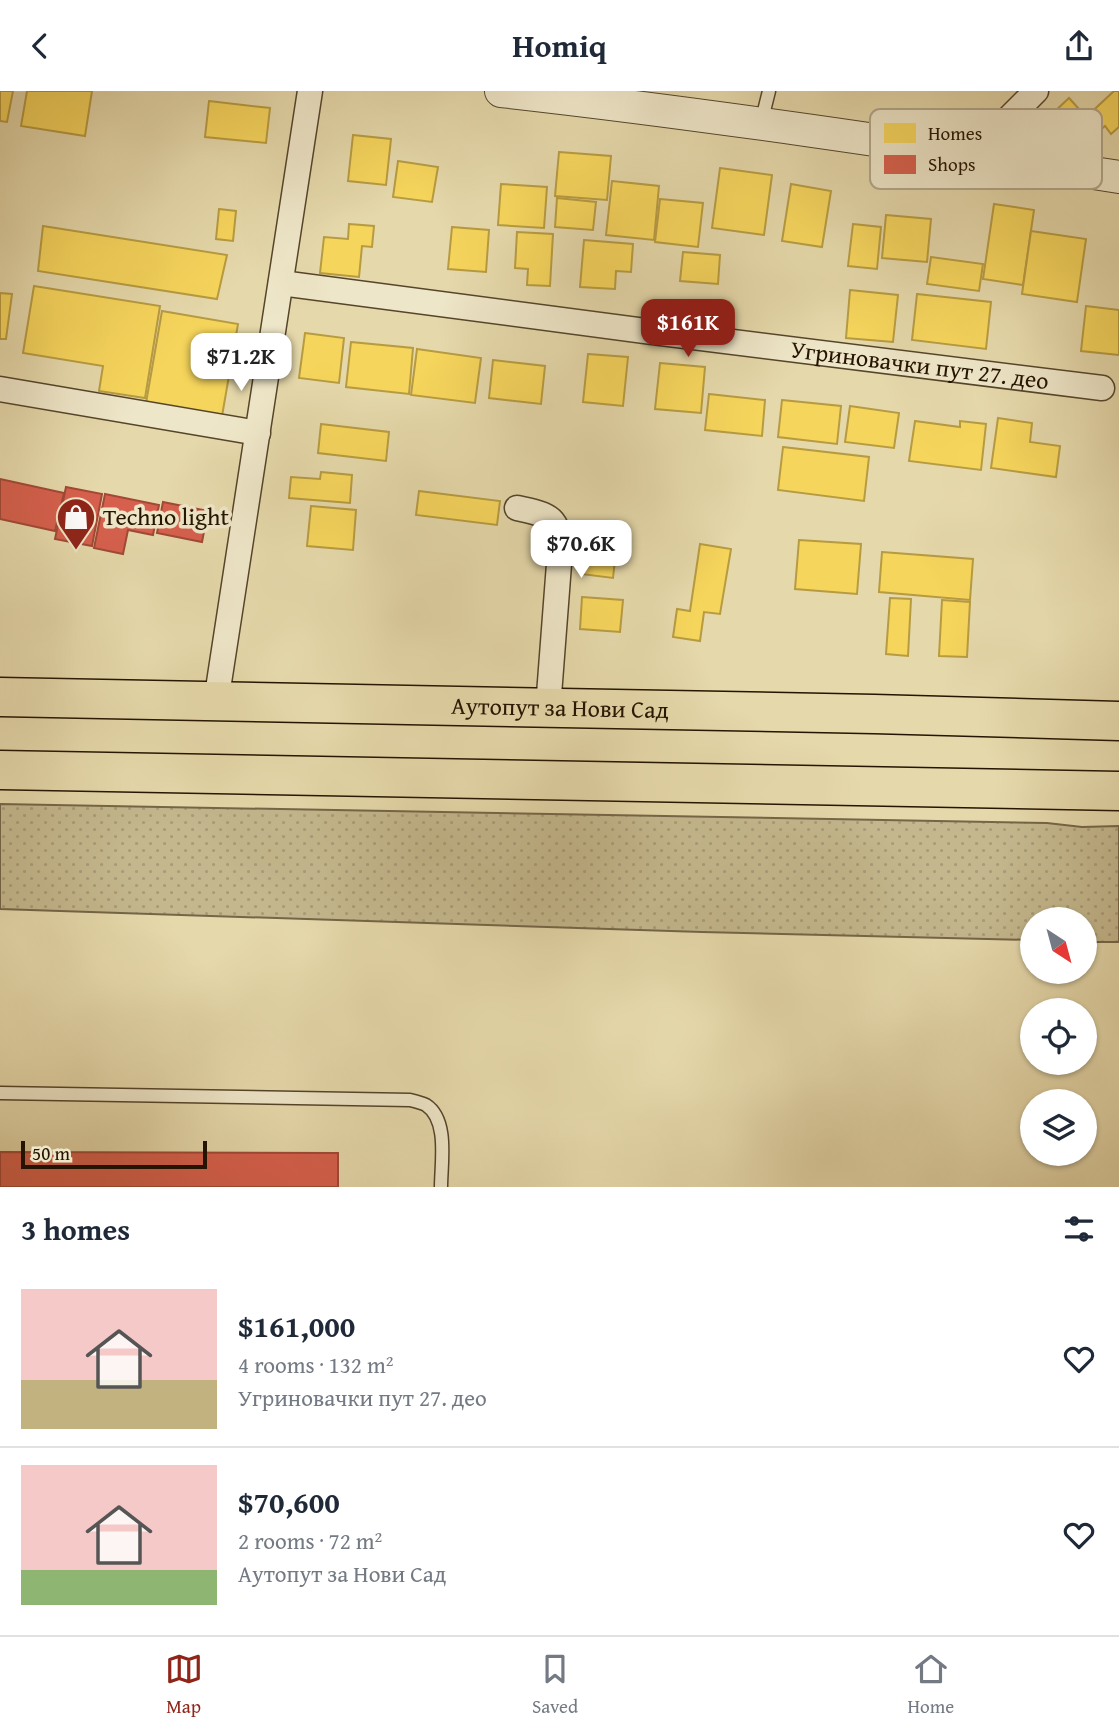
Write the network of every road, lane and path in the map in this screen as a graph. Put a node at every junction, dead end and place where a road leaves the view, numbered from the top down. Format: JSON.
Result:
{"nodes":[{"id":1,"x":310,"y":91,"type":"edge"},
{"id":2,"x":501,"y":91,"type":"edge"},
{"id":3,"x":769,"y":91,"type":"edge"},
{"id":4,"x":1036,"y":91,"type":"edge"},
{"id":5,"x":591,"y":96,"type":"edge"},
{"id":6,"x":1018,"y":109,"type":"edge"},
{"id":7,"x":761,"y":124,"type":"junction"},
{"id":8,"x":870,"y":140,"type":"edge"},
{"id":9,"x":281,"y":283,"type":"junction"},
{"id":10,"x":1102,"y":388,"type":"dead end"},
{"id":11,"x":0,"y":389,"type":"edge"},
{"id":12,"x":258,"y":433,"type":"junction"},
{"id":13,"x":517,"y":508,"type":"dead end"},
{"id":14,"x":0,"y":697,"type":"edge"},
{"id":15,"x":216,"y":702,"type":"junction"},
{"id":16,"x":548,"y":708,"type":"junction"},
{"id":17,"x":1119,"y":721,"type":"edge"},
{"id":18,"x":0,"y":769,"type":"edge"},
{"id":19,"x":1119,"y":791,"type":"edge"},
{"id":20,"x":0,"y":1093,"type":"edge"},
{"id":21,"x":441,"y":1187,"type":"edge"}],
"edges":[{"from":1,"to":9,"type":"street"},
{"from":2,"to":5,"type":"street"},
{"from":3,"to":7,"type":"lane"},
{"from":4,"to":6,"type":"street"},
{"from":5,"to":7,"type":"street"},
{"from":7,"to":8,"type":"street"},
{"from":9,"to":10,"type":"street","name":"Угриновачки пут 27. део"},
{"from":9,"to":12,"type":"street"},
{"from":11,"to":12,"type":"street"},
{"from":12,"to":15,"type":"street"},
{"from":13,"to":16,"type":"street"},
{"from":14,"to":15,"type":"main road","name":"Аутопут за Нови Сад"},
{"from":15,"to":16,"type":"main road","name":"Аутопут за Нови Сад"},
{"from":16,"to":17,"type":"main road","name":"Аутопут за Нови Сад"},
{"from":18,"to":19,"type":"main road"},
{"from":20,"to":21,"type":"lane"}]}
